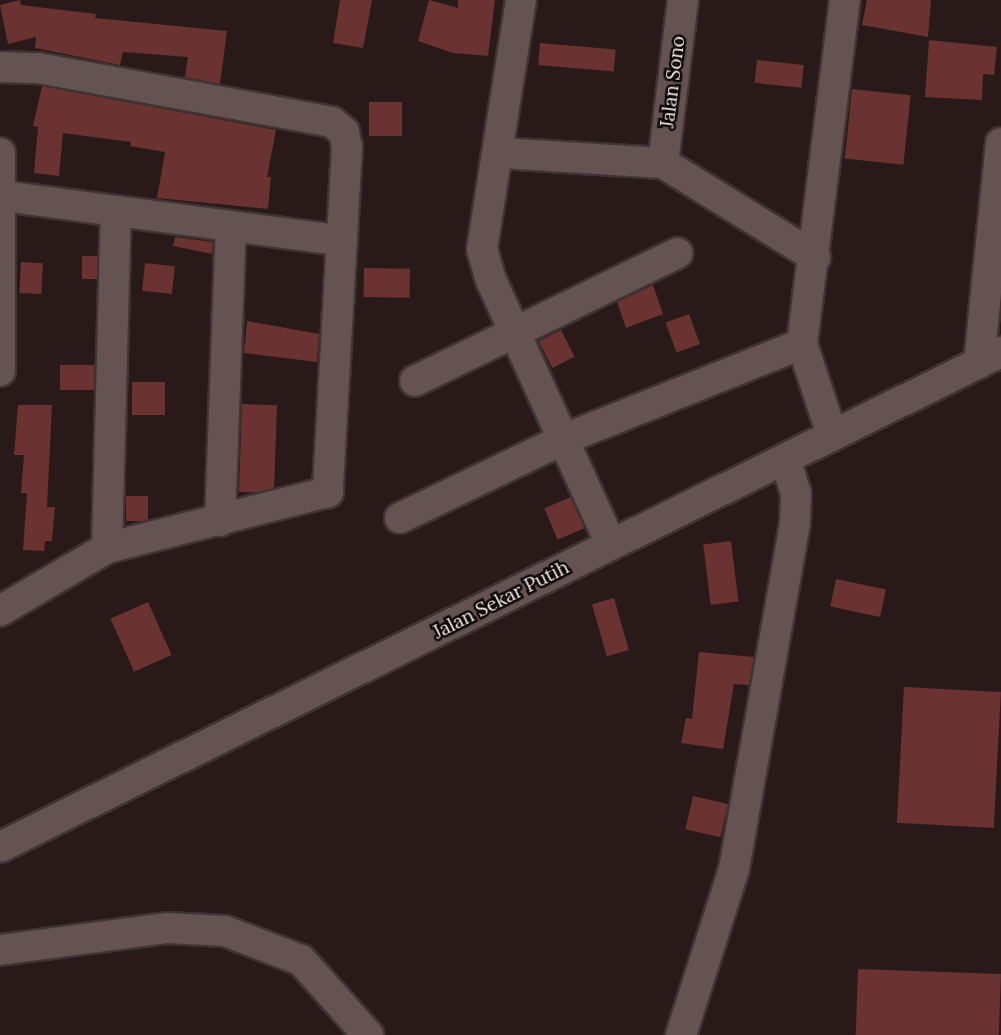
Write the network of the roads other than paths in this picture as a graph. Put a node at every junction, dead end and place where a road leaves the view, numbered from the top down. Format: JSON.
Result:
{"nodes":[{"id":1,"x":521,"y":0,"type":"edge"},
{"id":2,"x":683,"y":0,"type":"edge"},
{"id":3,"x":845,"y":0,"type":"edge"},
{"id":4,"x":0,"y":67,"type":"edge"},
{"id":5,"x":1001,"y":143,"type":"edge"},
{"id":6,"x":0,"y":153,"type":"edge"},
{"id":7,"x":499,"y":153,"type":"junction"},
{"id":8,"x":663,"y":163,"type":"junction"},
{"id":9,"x":2,"y":196,"type":"junction"},
{"id":10,"x":116,"y":211,"type":"junction"},
{"id":11,"x":231,"y":226,"type":"junction"},
{"id":12,"x":342,"y":241,"type":"junction"},
{"id":13,"x":678,"y":253,"type":"dead end"},
{"id":14,"x":815,"y":261,"type":"junction"},
{"id":15,"x":1,"y":309,"type":"edge"},
{"id":16,"x":517,"y":332,"type":"junction"},
{"id":17,"x":802,"y":344,"type":"junction"},
{"id":18,"x":990,"y":357,"type":"edge"},
{"id":19,"x":0,"y":371,"type":"edge"},
{"id":20,"x":415,"y":381,"type":"dead end"},
{"id":21,"x":832,"y":435,"type":"junction"},
{"id":22,"x":564,"y":439,"type":"junction"},
{"id":23,"x":785,"y":459,"type":"junction"},
{"id":24,"x":400,"y":517,"type":"dead end"},
{"id":25,"x":220,"y":522,"type":"junction"},
{"id":26,"x":611,"y":544,"type":"junction"},
{"id":27,"x":107,"y":548,"type":"junction"},
{"id":28,"x":0,"y":611,"type":"edge"},
{"id":29,"x":0,"y":847,"type":"edge"},
{"id":30,"x":0,"y":950,"type":"edge"},
{"id":31,"x":368,"y":1035,"type":"edge"},
{"id":32,"x":681,"y":1035,"type":"edge"}],
"edges":[{"from":1,"to":7,"type":"street"},
{"from":2,"to":8,"type":"street","name":"Jalan Sono"},
{"from":3,"to":14,"type":"street"},
{"from":4,"to":12,"type":"street"},
{"from":5,"to":18,"type":"street"},
{"from":6,"to":9,"type":"street"},
{"from":7,"to":8,"type":"street"},
{"from":7,"to":16,"type":"street"},
{"from":8,"to":14,"type":"street"},
{"from":9,"to":10,"type":"street"},
{"from":9,"to":15,"type":"street"},
{"from":10,"to":11,"type":"street"},
{"from":10,"to":27,"type":"street"},
{"from":11,"to":12,"type":"street"},
{"from":11,"to":25,"type":"street"},
{"from":12,"to":25,"type":"street"},
{"from":13,"to":16,"type":"street"},
{"from":14,"to":17,"type":"street"},
{"from":15,"to":19,"type":"street"},
{"from":16,"to":20,"type":"street"},
{"from":16,"to":22,"type":"street"},
{"from":17,"to":21,"type":"street"},
{"from":17,"to":22,"type":"street"},
{"from":18,"to":21,"type":"street","name":"Jalan Sekar Putih"},
{"from":21,"to":23,"type":"street","name":"Jalan Sekar Putih"},
{"from":22,"to":24,"type":"street"},
{"from":22,"to":26,"type":"street"},
{"from":23,"to":26,"type":"street","name":"Jalan Sekar Putih"},
{"from":23,"to":32,"type":"street"},
{"from":25,"to":27,"type":"street"},
{"from":26,"to":29,"type":"street","name":"Jalan Sekar Putih"},
{"from":27,"to":28,"type":"street"},
{"from":30,"to":31,"type":"street"}]}
